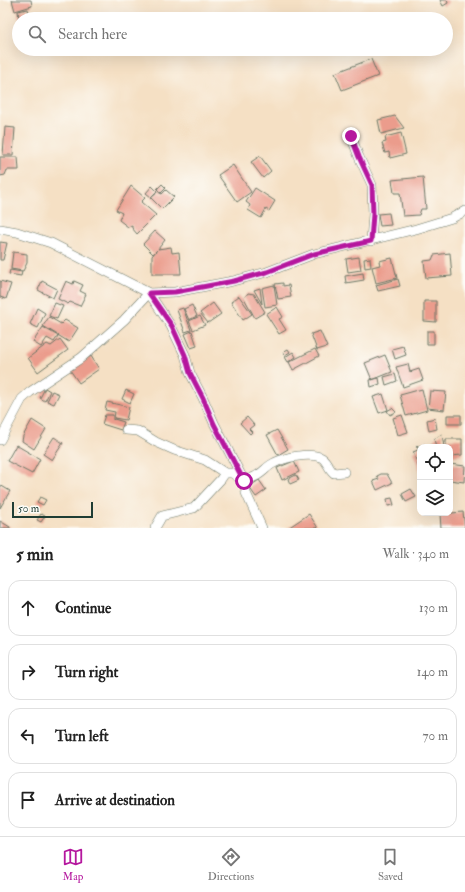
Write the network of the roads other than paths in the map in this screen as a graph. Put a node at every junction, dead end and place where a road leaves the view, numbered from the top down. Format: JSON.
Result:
{"nodes":[{"id":1,"x":351,"y":136,"type":"dead end"},
{"id":2,"x":465,"y":211,"type":"edge"},
{"id":3,"x":0,"y":229,"type":"edge"},
{"id":4,"x":371,"y":241,"type":"junction"},
{"id":5,"x":149,"y":293,"type":"junction"},
{"id":6,"x":126,"y":430,"type":"dead end"},
{"id":7,"x":0,"y":440,"type":"edge"},
{"id":8,"x":344,"y":472,"type":"dead end"},
{"id":9,"x":225,"y":473,"type":"junction"},
{"id":10,"x":245,"y":481,"type":"junction"},
{"id":11,"x":155,"y":528,"type":"edge"},
{"id":12,"x":262,"y":528,"type":"edge"}],
"edges":[{"from":1,"to":4,"type":"street"},
{"from":2,"to":4,"type":"street"},
{"from":3,"to":5,"type":"street"},
{"from":4,"to":5,"type":"street"},
{"from":5,"to":7,"type":"street"},
{"from":5,"to":10,"type":"street"},
{"from":6,"to":9,"type":"street"},
{"from":8,"to":10,"type":"street"},
{"from":9,"to":10,"type":"street"},
{"from":9,"to":11,"type":"street"},
{"from":10,"to":12,"type":"street"}]}
